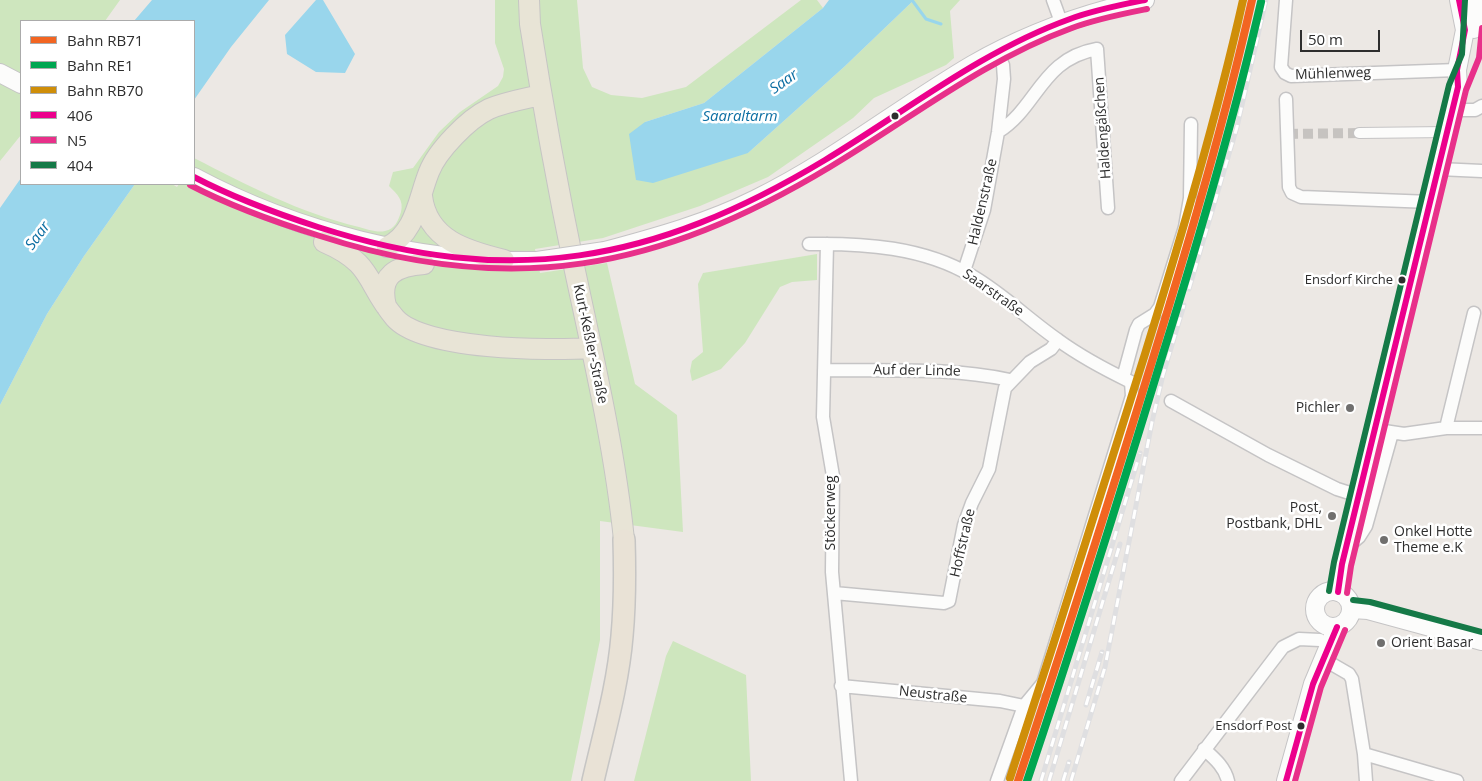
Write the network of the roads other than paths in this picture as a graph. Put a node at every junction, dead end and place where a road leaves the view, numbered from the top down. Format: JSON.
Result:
{"nodes":[{"id":1,"x":529,"y":0,"type":"edge"},
{"id":2,"x":1053,"y":0,"type":"edge"},
{"id":3,"x":1145,"y":0,"type":"edge"},
{"id":4,"x":1286,"y":0,"type":"edge"},
{"id":5,"x":1459,"y":0,"type":"edge"},
{"id":6,"x":1474,"y":0,"type":"edge"},
{"id":7,"x":1062,"y":22,"type":"junction"},
{"id":8,"x":997,"y":53,"type":"junction"},
{"id":9,"x":0,"y":73,"type":"edge"},
{"id":10,"x":1457,"y":78,"type":"junction"},
{"id":11,"x":20,"y":83,"type":"edge"},
{"id":12,"x":542,"y":95,"type":"junction"},
{"id":13,"x":1286,"y":99,"type":"dead end"},
{"id":14,"x":1482,"y":106,"type":"edge"},
{"id":15,"x":1453,"y":110,"type":"junction"},
{"id":16,"x":1191,"y":124,"type":"dead end"},
{"id":17,"x":998,"y":132,"type":"junction"},
{"id":18,"x":1448,"y":132,"type":"junction"},
{"id":19,"x":1359,"y":133,"type":"tunnel mouth"},
{"id":20,"x":1439,"y":169,"type":"junction"},
{"id":21,"x":1482,"y":171,"type":"edge"},
{"id":22,"x":195,"y":178,"type":"edge"},
{"id":23,"x":224,"y":193,"type":"junction"},
{"id":24,"x":422,"y":196,"type":"junction"},
{"id":25,"x":1431,"y":202,"type":"junction"},
{"id":26,"x":1108,"y":208,"type":"dead end"},
{"id":27,"x":324,"y":242,"type":"junction"},
{"id":28,"x":809,"y":244,"type":"dead end"},
{"id":29,"x":827,"y":244,"type":"junction"},
{"id":30,"x":387,"y":247,"type":"junction"},
{"id":31,"x":504,"y":260,"type":"junction"},
{"id":32,"x":531,"y":261,"type":"junction"},
{"id":33,"x":424,"y":264,"type":"junction"},
{"id":34,"x":964,"y":271,"type":"junction"},
{"id":35,"x":387,"y":308,"type":"junction"},
{"id":36,"x":1474,"y":312,"type":"dead end"},
{"id":37,"x":1058,"y":340,"type":"junction"},
{"id":38,"x":591,"y":348,"type":"junction"},
{"id":39,"x":824,"y":370,"type":"junction"},
{"id":40,"x":1010,"y":380,"type":"junction"},
{"id":41,"x":1127,"y":380,"type":"junction"},
{"id":42,"x":1171,"y":401,"type":"dead end"},
{"id":43,"x":1446,"y":428,"type":"junction"},
{"id":44,"x":1482,"y":428,"type":"edge"},
{"id":45,"x":1384,"y":431,"type":"junction"},
{"id":46,"x":1359,"y":496,"type":"junction"},
{"id":47,"x":624,"y":540,"type":"joint"},
{"id":48,"x":1346,"y":548,"type":"junction"},
{"id":49,"x":1338,"y":592,"type":"junction"},
{"id":50,"x":834,"y":594,"type":"junction"},
{"id":51,"x":1352,"y":609,"type":"junction"},
{"id":52,"x":1329,"y":625,"type":"junction"},
{"id":53,"x":1320,"y":640,"type":"junction"},
{"id":54,"x":1482,"y":641,"type":"edge"},
{"id":55,"x":1323,"y":660,"type":"junction"},
{"id":56,"x":1313,"y":684,"type":"junction"},
{"id":57,"x":841,"y":686,"type":"junction"},
{"id":58,"x":1024,"y":706,"type":"junction"},
{"id":59,"x":1204,"y":749,"type":"junction"},
{"id":60,"x":1364,"y":754,"type":"junction"},
{"id":61,"x":593,"y":781,"type":"edge"},
{"id":62,"x":851,"y":781,"type":"edge"},
{"id":63,"x":997,"y":781,"type":"edge"},
{"id":64,"x":1181,"y":781,"type":"edge"},
{"id":65,"x":1228,"y":781,"type":"edge"},
{"id":66,"x":1286,"y":781,"type":"edge"},
{"id":67,"x":1366,"y":781,"type":"edge"},
{"id":68,"x":1457,"y":781,"type":"edge"}],
"edges":[{"from":1,"to":12,"type":"main road","name":"Kurt-Keßler-Straße"},
{"from":2,"to":7,"type":"street"},
{"from":3,"to":7,"type":"main road"},
{"from":4,"to":10,"type":"street","name":"Mühlenweg"},
{"from":5,"to":10,"type":"main road"},
{"from":6,"to":10,"type":"main road"},
{"from":7,"to":8,"type":"main road"},
{"from":8,"to":17,"type":"street","name":"Haldenstraße"},
{"from":8,"to":32,"type":"main road","bridge":true},
{"from":9,"to":11,"type":"main road"},
{"from":10,"to":15,"type":"main road"},
{"from":12,"to":24,"type":"main road"},
{"from":12,"to":38,"type":"main road","name":"Kurt-Keßler-Straße"},
{"from":13,"to":25,"type":"street"},
{"from":14,"to":15,"type":"street"},
{"from":15,"to":18,"type":"main road"},
{"from":16,"to":41,"type":"street"},
{"from":17,"to":26,"type":"street","name":"Haldengäßchen"},
{"from":17,"to":34,"type":"street","name":"Haldenstraße"},
{"from":18,"to":19,"type":"street"},
{"from":18,"to":20,"type":"main road"},
{"from":20,"to":21,"type":"street"},
{"from":20,"to":25,"type":"main road"},
{"from":22,"to":23,"type":"main road"},
{"from":23,"to":27,"type":"main road"},
{"from":23,"to":30,"type":"main road"},
{"from":24,"to":30,"type":"main road"},
{"from":24,"to":31,"type":"main road"},
{"from":25,"to":45,"type":"main road"},
{"from":27,"to":33,"type":"main road"},
{"from":27,"to":35,"type":"main road"},
{"from":28,"to":29,"type":"street","name":"Saarstraße"},
{"from":29,"to":34,"type":"street","name":"Saarstraße"},
{"from":29,"to":39,"type":"street","name":"Stöckerweg"},
{"from":30,"to":31,"type":"main road"},
{"from":31,"to":32,"type":"main road"},
{"from":32,"to":33,"type":"main road"},
{"from":33,"to":35,"type":"main road"},
{"from":34,"to":37,"type":"street","name":"Saarstraße"},
{"from":35,"to":38,"type":"main road"},
{"from":36,"to":43,"type":"street"},
{"from":37,"to":40,"type":"street","name":"Hoffstraße"},
{"from":37,"to":41,"type":"street","name":"Saarstraße"},
{"from":38,"to":47,"type":"main road","name":"Kurt-Keßler-Straße"},
{"from":39,"to":40,"type":"street","name":"Auf der Linde"},
{"from":39,"to":50,"type":"street","name":"Stöckerweg"},
{"from":40,"to":50,"type":"street","name":"Hoffstraße"},
{"from":41,"to":58,"type":"street"},
{"from":42,"to":46,"type":"street"},
{"from":43,"to":44,"type":"street"},
{"from":43,"to":45,"type":"street"},
{"from":45,"to":46,"type":"main road"},
{"from":45,"to":48,"type":"street"},
{"from":46,"to":48,"type":"main road"},
{"from":47,"to":61,"type":"highway"},
{"from":48,"to":49,"type":"main road"},
{"from":49,"to":51,"type":"main road"},
{"from":49,"to":52,"type":"main road"},
{"from":50,"to":57,"type":"street","name":"Stöckerweg"},
{"from":51,"to":52,"type":"main road"},
{"from":51,"to":54,"type":"main road"},
{"from":52,"to":53,"type":"main road"},
{"from":52,"to":55,"type":"main road"},
{"from":53,"to":56,"type":"main road"},
{"from":53,"to":59,"type":"street"},
{"from":55,"to":56,"type":"main road"},
{"from":55,"to":60,"type":"street"},
{"from":56,"to":66,"type":"main road"},
{"from":57,"to":58,"type":"street","name":"Neustraße"},
{"from":57,"to":62,"type":"street","name":"Stöckerweg"},
{"from":58,"to":63,"type":"street"},
{"from":59,"to":64,"type":"street"},
{"from":59,"to":65,"type":"street"},
{"from":60,"to":67,"type":"street"},
{"from":60,"to":68,"type":"street"}]}
